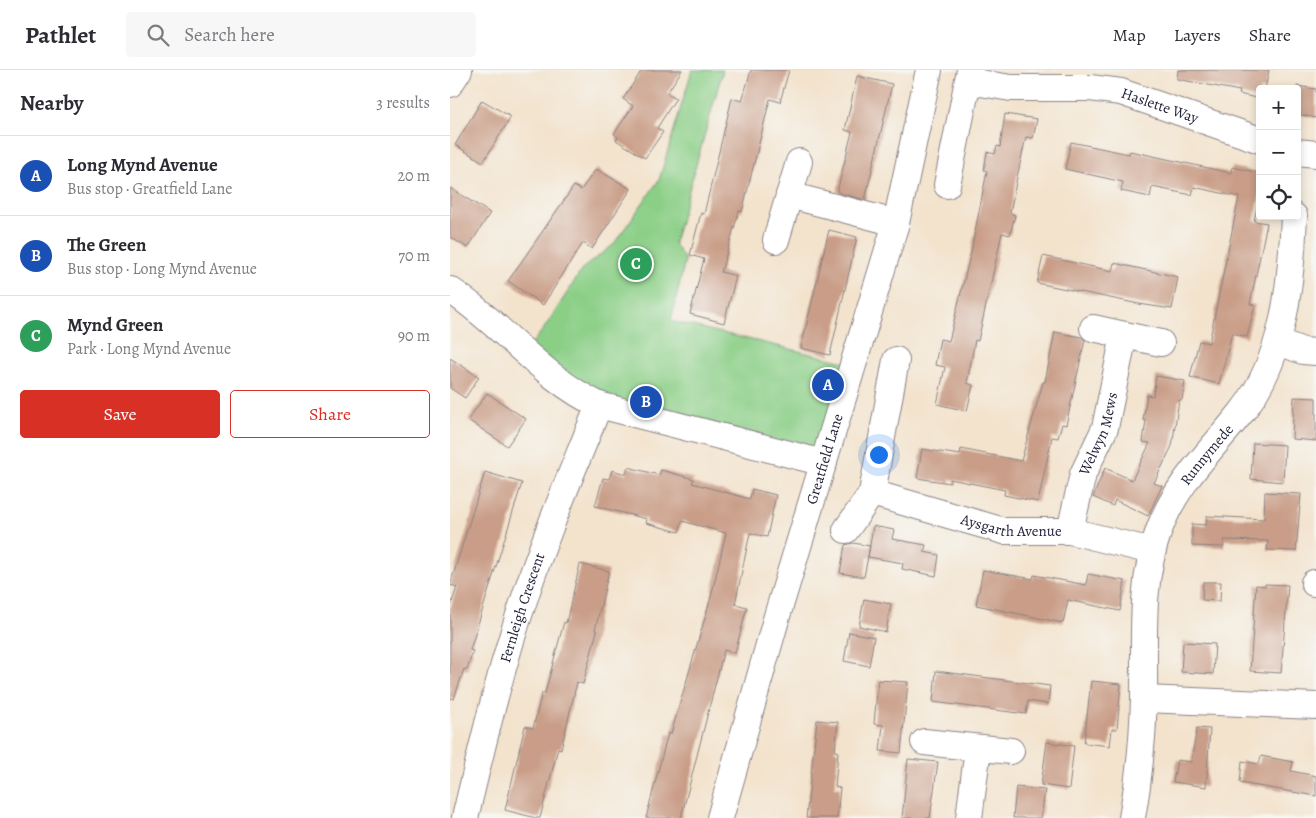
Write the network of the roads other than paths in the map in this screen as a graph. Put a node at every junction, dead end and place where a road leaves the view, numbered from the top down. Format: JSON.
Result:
{"nodes":[{"id":1,"x":458,"y":70,"type":"edge"},
{"id":2,"x":929,"y":70,"type":"edge"},
{"id":3,"x":969,"y":75,"type":"edge"},
{"id":4,"x":450,"y":84,"type":"edge"},
{"id":5,"x":1256,"y":139,"type":"edge"},
{"id":6,"x":1301,"y":152,"type":"edge"},
{"id":7,"x":1316,"y":154,"type":"edge"},
{"id":8,"x":799,"y":162,"type":"dead end"},
{"id":9,"x":947,"y":185,"type":"dead end"},
{"id":10,"x":789,"y":195,"type":"junction"},
{"id":11,"x":1294,"y":220,"type":"edge"},
{"id":12,"x":896,"y":223,"type":"junction"},
{"id":13,"x":776,"y":240,"type":"dead end"},
{"id":14,"x":450,"y":290,"type":"edge"},
{"id":15,"x":1093,"y":328,"type":"dead end"},
{"id":16,"x":1124,"y":335,"type":"junction"},
{"id":17,"x":1279,"y":342,"type":"junction"},
{"id":18,"x":1161,"y":343,"type":"dead end"},
{"id":19,"x":1316,"y":352,"type":"edge"},
{"id":20,"x":896,"y":360,"type":"dead end"},
{"id":21,"x":599,"y":406,"type":"junction"},
{"id":22,"x":824,"y":463,"type":"junction"},
{"id":23,"x":872,"y":492,"type":"junction"},
{"id":24,"x":846,"y":530,"type":"dead end"},
{"id":25,"x":1070,"y":531,"type":"junction"},
{"id":26,"x":1152,"y":551,"type":"junction"},
{"id":27,"x":1144,"y":699,"type":"junction"},
{"id":28,"x":1316,"y":706,"type":"edge"},
{"id":29,"x":924,"y":742,"type":"dead end"},
{"id":30,"x":978,"y":748,"type":"junction"},
{"id":31,"x":1011,"y":751,"type":"dead end"},
{"id":32,"x":1136,"y":817,"type":"edge"},
{"id":33,"x":465,"y":818,"type":"edge"},
{"id":34,"x":720,"y":818,"type":"edge"},
{"id":35,"x":969,"y":818,"type":"edge"}],
"edges":[{"from":1,"to":4,"type":"street"},
{"from":2,"to":12,"type":"street","name":"Greatfield Lane"},
{"from":3,"to":5,"type":"street","name":"Haslette Way"},
{"from":3,"to":9,"type":"street"},
{"from":6,"to":7,"type":"street"},
{"from":8,"to":10,"type":"street"},
{"from":10,"to":12,"type":"street"},
{"from":10,"to":13,"type":"street"},
{"from":11,"to":17,"type":"street","name":"Runnymede"},
{"from":12,"to":22,"type":"street","name":"Greatfield Lane"},
{"from":14,"to":21,"type":"street"},
{"from":15,"to":16,"type":"street"},
{"from":16,"to":18,"type":"street"},
{"from":16,"to":25,"type":"street","name":"Welwyn Mews"},
{"from":17,"to":19,"type":"street"},
{"from":17,"to":26,"type":"street","name":"Runnymede"},
{"from":20,"to":23,"type":"street"},
{"from":21,"to":22,"type":"street"},
{"from":21,"to":33,"type":"street","name":"Fernleigh Crescent"},
{"from":22,"to":34,"type":"street","name":"Greatfield Lane"},
{"from":23,"to":24,"type":"street"},
{"from":23,"to":25,"type":"street","name":"Aysgarth Avenue"},
{"from":25,"to":26,"type":"street","name":"Aysgarth Avenue"},
{"from":26,"to":27,"type":"street","name":"Runnymede"},
{"from":27,"to":28,"type":"street"},
{"from":27,"to":32,"type":"street","name":"Runnymede"},
{"from":29,"to":30,"type":"street"},
{"from":30,"to":31,"type":"street"},
{"from":30,"to":35,"type":"street"}]}
